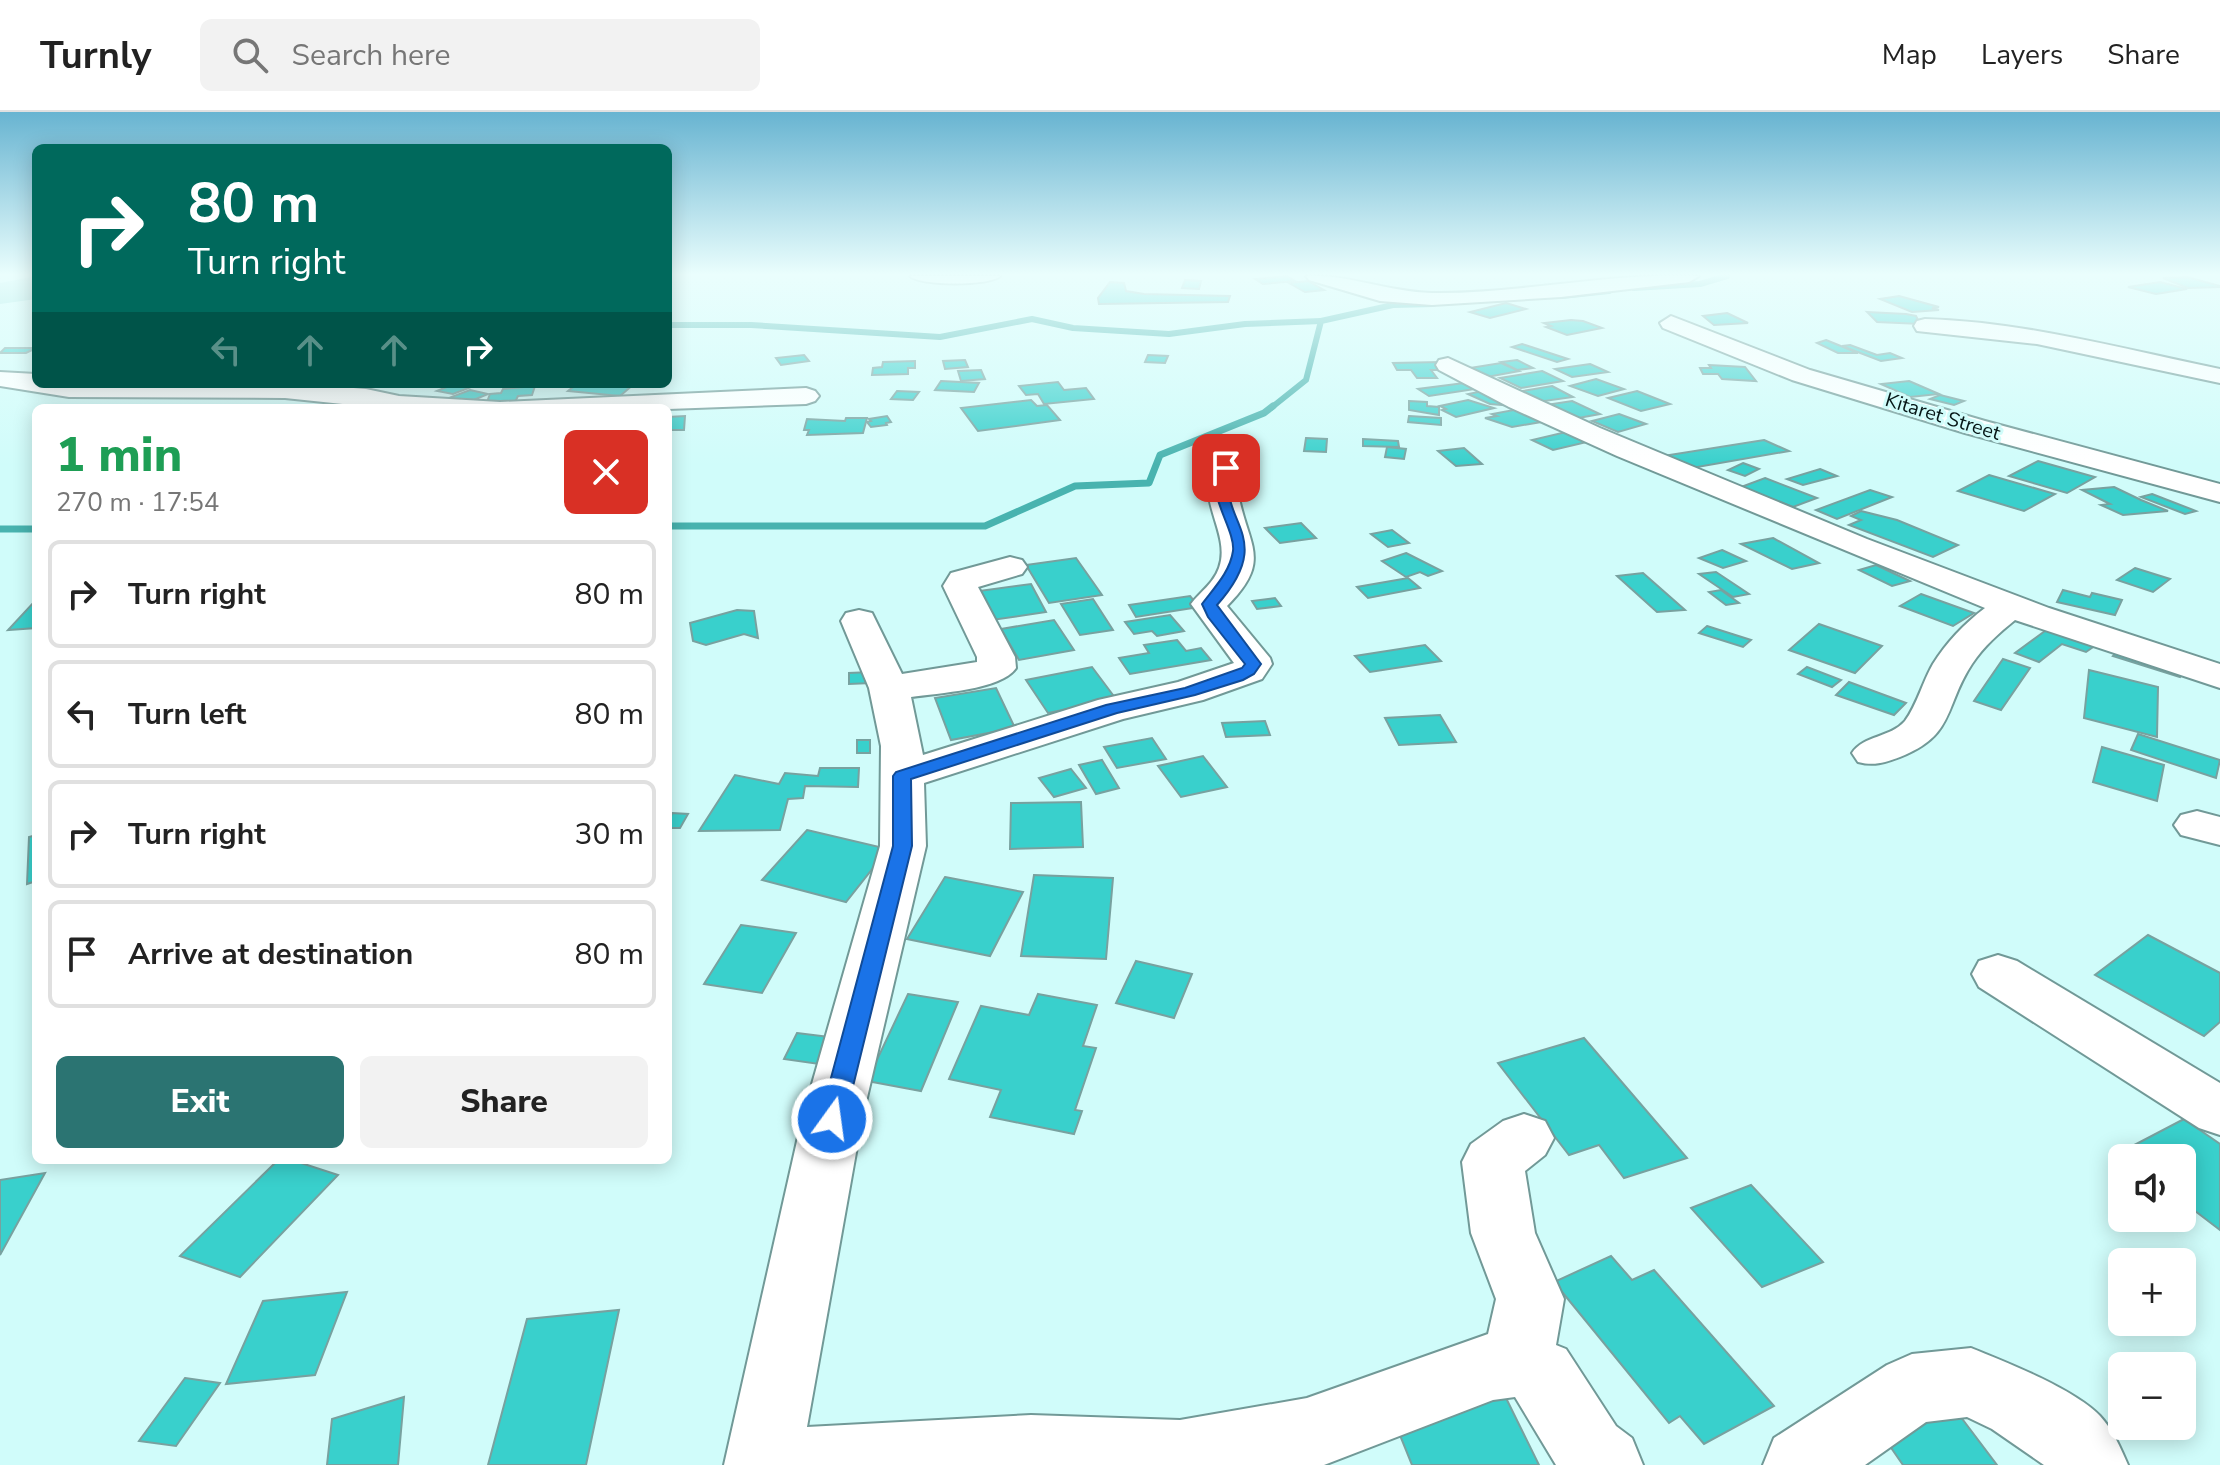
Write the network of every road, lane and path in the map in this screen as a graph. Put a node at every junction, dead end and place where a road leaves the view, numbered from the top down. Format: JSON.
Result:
{"nodes":[{"id":1,"x":1711,"y":339,"type":"edge"},
{"id":2,"x":2058,"y":339,"type":"edge"},
{"id":3,"x":1448,"y":365,"type":"dead end"},
{"id":4,"x":2220,"y":376,"type":"edge"},
{"id":5,"x":0,"y":379,"type":"edge"},
{"id":6,"x":32,"y":382,"type":"edge"},
{"id":7,"x":71,"y":388,"type":"edge"},
{"id":8,"x":238,"y":388,"type":"edge"},
{"id":9,"x":230,"y":389,"type":"junction"},
{"id":10,"x":806,"y":396,"type":"dead end"},
{"id":11,"x":388,"y":404,"type":"edge"},
{"id":12,"x":651,"y":404,"type":"edge"},
{"id":13,"x":1226,"y":468,"type":"dead end"},
{"id":14,"x":2220,"y":493,"type":"edge"},
{"id":15,"x":1010,"y":567,"type":"dead end"},
{"id":16,"x":2011,"y":605,"type":"junction"},
{"id":17,"x":859,"y":621,"type":"dead end"},
{"id":18,"x":2220,"y":676,"type":"edge"},
{"id":19,"x":889,"y":688,"type":"junction"},
{"id":20,"x":1873,"y":753,"type":"dead end"},
{"id":21,"x":902,"y":776,"type":"junction"},
{"id":22,"x":1998,"y":974,"type":"dead end"},
{"id":23,"x":2220,"y":1112,"type":"edge"},
{"id":24,"x":1524,"y":1138,"type":"dead end"},
{"id":25,"x":1517,"y":1363,"type":"junction"},
{"id":26,"x":762,"y":1465,"type":"edge"},
{"id":27,"x":793,"y":1465,"type":"edge"},
{"id":28,"x":1605,"y":1465,"type":"edge"},
{"id":29,"x":1801,"y":1465,"type":"edge"},
{"id":30,"x":2090,"y":1465,"type":"edge"}],
"edges":[{"from":1,"to":14,"type":"street","name":"Kitaret Street"},
{"from":2,"to":4,"type":"street"},
{"from":3,"to":16,"type":"street"},
{"from":5,"to":6,"type":"street"},
{"from":7,"to":9,"type":"street"},
{"from":8,"to":9,"type":"street"},
{"from":9,"to":11,"type":"street"},
{"from":10,"to":12,"type":"street"},
{"from":13,"to":21,"type":"street"},
{"from":15,"to":19,"type":"street"},
{"from":16,"to":18,"type":"street"},
{"from":16,"to":20,"type":"street"},
{"from":17,"to":19,"type":"street"},
{"from":19,"to":21,"type":"street"},
{"from":21,"to":26,"type":"street"},
{"from":22,"to":23,"type":"street"},
{"from":24,"to":25,"type":"street"},
{"from":25,"to":27,"type":"street"},
{"from":25,"to":28,"type":"street"},
{"from":29,"to":30,"type":"street"}]}
